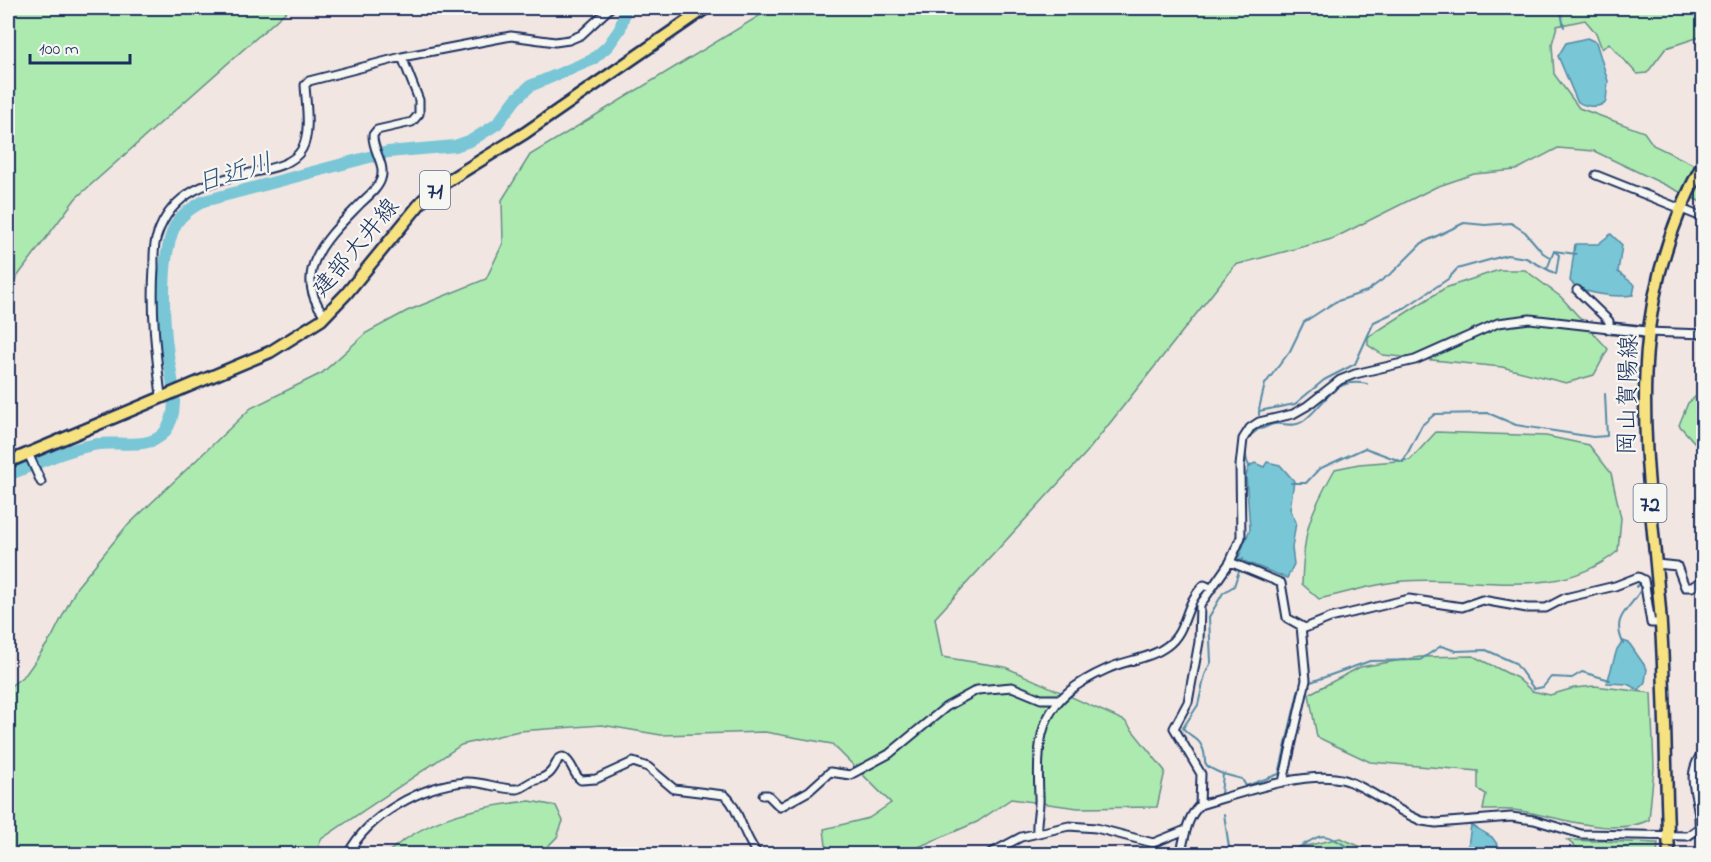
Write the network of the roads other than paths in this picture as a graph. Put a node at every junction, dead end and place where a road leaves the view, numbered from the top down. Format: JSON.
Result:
{"nodes":[{"id":1,"x":610,"y":8,"type":"edge"},
{"id":2,"x":706,"y":8,"type":"edge"},
{"id":3,"x":402,"y":57,"type":"junction"},
{"id":4,"x":1704,"y":162,"type":"edge"},
{"id":5,"x":1596,"y":175,"type":"dead end"},
{"id":6,"x":1680,"y":207,"type":"junction"},
{"id":7,"x":1704,"y":218,"type":"edge"},
{"id":8,"x":1577,"y":290,"type":"dead end"},
{"id":9,"x":325,"y":316,"type":"junction"},
{"id":10,"x":1610,"y":328,"type":"junction"},
{"id":11,"x":1647,"y":332,"type":"junction"},
{"id":12,"x":1704,"y":334,"type":"edge"},
{"id":13,"x":164,"y":395,"type":"junction"},
{"id":14,"x":29,"y":455,"type":"junction"},
{"id":15,"x":8,"y":462,"type":"edge"},
{"id":16,"x":41,"y":482,"type":"dead end"},
{"id":17,"x":1237,"y":564,"type":"junction"},
{"id":18,"x":1656,"y":564,"type":"junction"},
{"id":19,"x":1704,"y":579,"type":"edge"},
{"id":20,"x":1210,"y":588,"type":"junction"},
{"id":21,"x":1661,"y":624,"type":"junction"},
{"id":22,"x":1301,"y":626,"type":"junction"},
{"id":23,"x":1058,"y":699,"type":"junction"},
{"id":24,"x":1704,"y":750,"type":"edge"},
{"id":25,"x":1282,"y":782,"type":"junction"},
{"id":26,"x":763,"y":795,"type":"dead end"},
{"id":27,"x":1200,"y":805,"type":"junction"},
{"id":28,"x":1183,"y":831,"type":"junction"},
{"id":29,"x":1037,"y":832,"type":"junction"},
{"id":30,"x":1668,"y":836,"type":"junction"},
{"id":31,"x":348,"y":855,"type":"edge"},
{"id":32,"x":758,"y":855,"type":"edge"},
{"id":33,"x":989,"y":855,"type":"edge"},
{"id":34,"x":1180,"y":855,"type":"edge"},
{"id":35,"x":1669,"y":855,"type":"edge"}],
"edges":[{"from":1,"to":3,"type":"street"},
{"from":2,"to":9,"type":"main road","name":"建部大井線","number":"71"},
{"from":3,"to":9,"type":"street"},
{"from":3,"to":13,"type":"street"},
{"from":4,"to":6,"type":"main road","name":"岡山賀陽線","number":"72"},
{"from":5,"to":6,"type":"street"},
{"from":6,"to":7,"type":"street"},
{"from":6,"to":11,"type":"main road","name":"岡山賀陽線","number":"72"},
{"from":8,"to":10,"type":"street"},
{"from":9,"to":13,"type":"main road","name":"建部大井線","number":"71"},
{"from":10,"to":11,"type":"street"},
{"from":10,"to":17,"type":"street"},
{"from":11,"to":12,"type":"street"},
{"from":11,"to":18,"type":"main road","name":"岡山賀陽線","number":"72"},
{"from":13,"to":14,"type":"main road","name":"建部大井線","number":"71"},
{"from":14,"to":15,"type":"main road","name":"建部大井線","number":"71"},
{"from":14,"to":16,"type":"street"},
{"from":17,"to":20,"type":"street"},
{"from":17,"to":22,"type":"street"},
{"from":18,"to":19,"type":"street"},
{"from":18,"to":21,"type":"main road","name":"岡山賀陽線","number":"72"},
{"from":20,"to":23,"type":"street"},
{"from":20,"to":27,"type":"street"},
{"from":21,"to":22,"type":"street"},
{"from":21,"to":30,"type":"main road","name":"岡山賀陽線","number":"72"},
{"from":22,"to":25,"type":"street"},
{"from":23,"to":26,"type":"street"},
{"from":23,"to":29,"type":"street"},
{"from":24,"to":30,"type":"street"},
{"from":25,"to":27,"type":"street"},
{"from":25,"to":30,"type":"street"},
{"from":27,"to":28,"type":"street"},
{"from":28,"to":29,"type":"street"},
{"from":28,"to":34,"type":"street"},
{"from":29,"to":33,"type":"street"},
{"from":30,"to":35,"type":"main road","name":"岡山賀陽線","number":"72"},
{"from":31,"to":32,"type":"street"}]}
